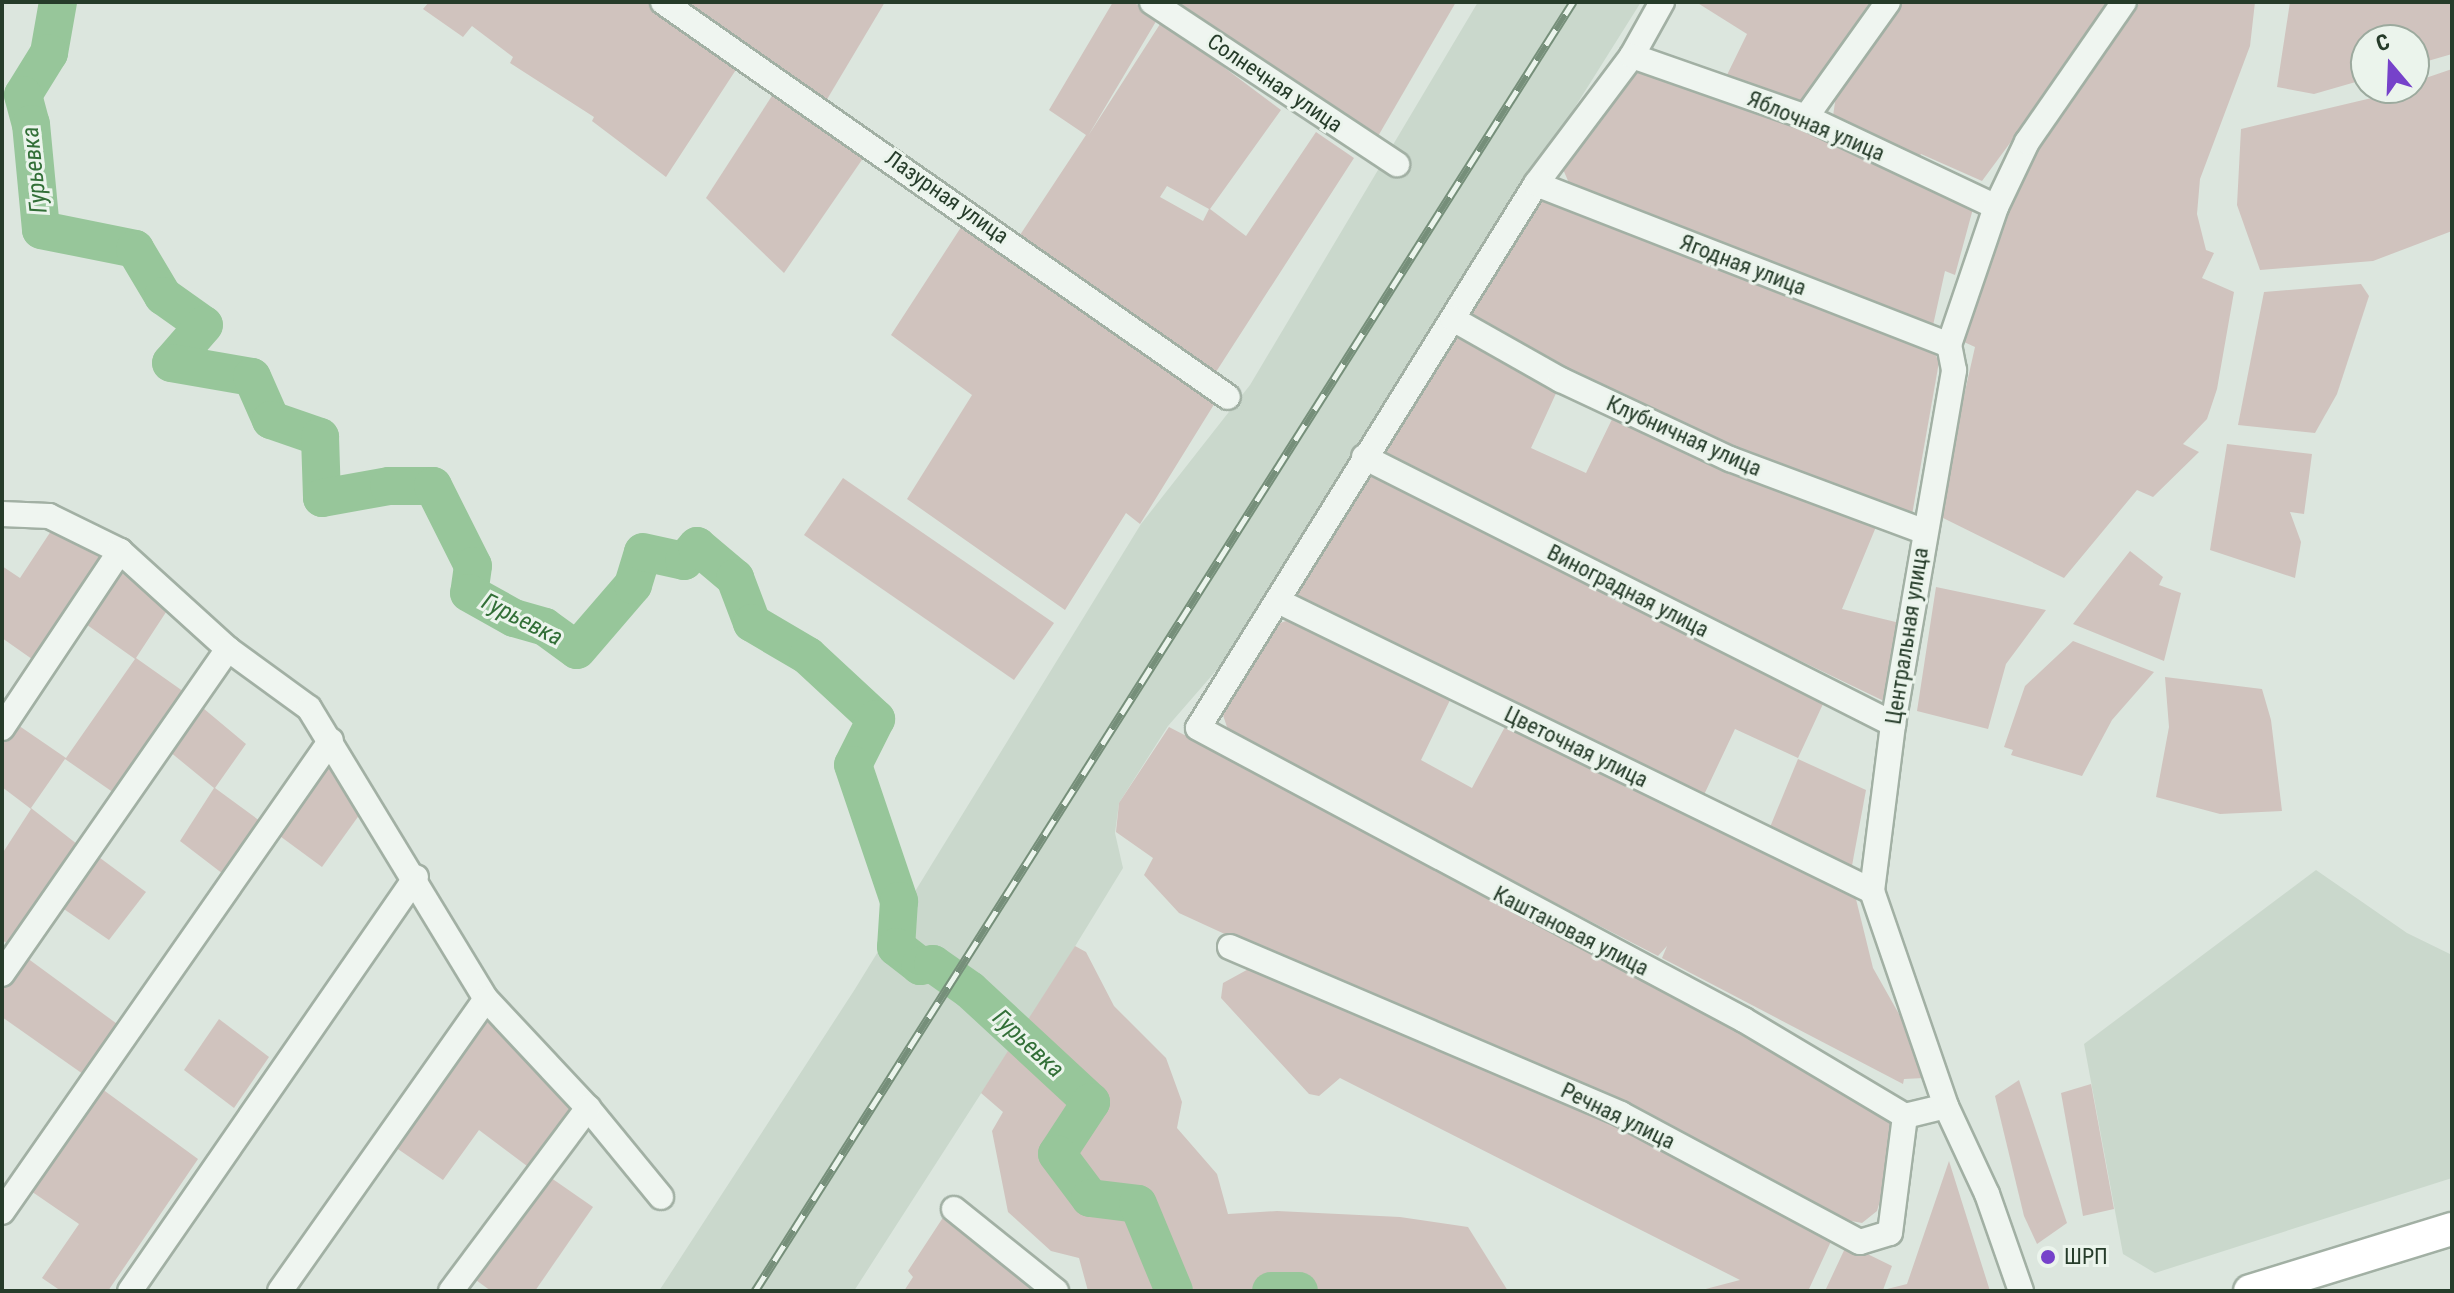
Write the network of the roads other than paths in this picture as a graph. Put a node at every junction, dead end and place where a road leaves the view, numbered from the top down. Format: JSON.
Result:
{"nodes":[{"id":1,"x":663,"y":2,"type":"edge"},
{"id":2,"x":1152,"y":2,"type":"edge"},
{"id":3,"x":1662,"y":2,"type":"edge"},
{"id":4,"x":1888,"y":2,"type":"edge"},
{"id":5,"x":2124,"y":2,"type":"edge"},
{"id":6,"x":1632,"y":56,"type":"junction"},
{"id":7,"x":1806,"y":117,"type":"junction"},
{"id":8,"x":1397,"y":164,"type":"dead end"},
{"id":9,"x":1536,"y":184,"type":"junction"},
{"id":10,"x":1996,"y":207,"type":"junction"},
{"id":11,"x":1453,"y":319,"type":"junction"},
{"id":12,"x":1949,"y":345,"type":"junction"},
{"id":13,"x":1228,"y":397,"type":"dead end"},
{"id":14,"x":1364,"y":457,"type":"junction"},
{"id":15,"x":2,"y":514,"type":"edge"},
{"id":16,"x":1925,"y":532,"type":"junction"},
{"id":17,"x":120,"y":551,"type":"junction"},
{"id":18,"x":1280,"y":602,"type":"junction"},
{"id":19,"x":228,"y":649,"type":"junction"},
{"id":20,"x":1893,"y":724,"type":"junction"},
{"id":21,"x":2,"y":728,"type":"edge"},
{"id":22,"x":331,"y":740,"type":"junction"},
{"id":23,"x":416,"y":877,"type":"junction"},
{"id":24,"x":1872,"y":891,"type":"junction"},
{"id":25,"x":1230,"y":947,"type":"dead end"},
{"id":26,"x":2,"y":974,"type":"edge"},
{"id":27,"x":486,"y":999,"type":"junction"},
{"id":28,"x":1946,"y":1106,"type":"junction"},
{"id":29,"x":588,"y":1108,"type":"junction"},
{"id":30,"x":1905,"y":1116,"type":"junction"},
{"id":31,"x":661,"y":1197,"type":"dead end"},
{"id":32,"x":954,"y":1209,"type":"dead end"},
{"id":33,"x":2,"y":1212,"type":"edge"},
{"id":34,"x":2452,"y":1229,"type":"edge"},
{"id":35,"x":130,"y":1291,"type":"edge"},
{"id":36,"x":280,"y":1291,"type":"edge"},
{"id":37,"x":451,"y":1291,"type":"edge"},
{"id":38,"x":1056,"y":1291,"type":"edge"},
{"id":39,"x":2021,"y":1291,"type":"edge"},
{"id":40,"x":2250,"y":1291,"type":"edge"}],
"edges":[{"from":1,"to":13,"type":"street","name":"Лазурная улица"},
{"from":2,"to":8,"type":"street","name":"Солнечная улица"},
{"from":3,"to":6,"type":"street"},
{"from":4,"to":7,"type":"street"},
{"from":5,"to":10,"type":"street","name":"Центральная улица"},
{"from":6,"to":7,"type":"street","name":"Яблочная улица"},
{"from":6,"to":9,"type":"street"},
{"from":7,"to":10,"type":"street","name":"Яблочная улица"},
{"from":9,"to":11,"type":"street"},
{"from":9,"to":12,"type":"street","name":"Ягодная улица"},
{"from":10,"to":12,"type":"street","name":"Центральная улица"},
{"from":11,"to":14,"type":"street"},
{"from":11,"to":16,"type":"street","name":"Клубничная улица"},
{"from":12,"to":16,"type":"street","name":"Центральная улица"},
{"from":14,"to":18,"type":"street"},
{"from":14,"to":20,"type":"street","name":"Виноградная улица"},
{"from":15,"to":17,"type":"street"},
{"from":16,"to":20,"type":"street","name":"Центральная улица"},
{"from":17,"to":19,"type":"street"},
{"from":17,"to":21,"type":"street"},
{"from":18,"to":24,"type":"street","name":"Цветочная улица"},
{"from":18,"to":30,"type":"street","name":"Каштановая улица"},
{"from":19,"to":22,"type":"street"},
{"from":19,"to":26,"type":"street"},
{"from":20,"to":24,"type":"street","name":"Центральная улица"},
{"from":22,"to":23,"type":"street"},
{"from":22,"to":33,"type":"street"},
{"from":23,"to":27,"type":"street"},
{"from":23,"to":35,"type":"street"},
{"from":24,"to":28,"type":"street","name":"Центральная улица"},
{"from":25,"to":30,"type":"street","name":"Речная улица"},
{"from":27,"to":29,"type":"street"},
{"from":27,"to":36,"type":"street"},
{"from":28,"to":30,"type":"street"},
{"from":28,"to":39,"type":"street","name":"Центральная улица"},
{"from":29,"to":31,"type":"street"},
{"from":29,"to":37,"type":"street"},
{"from":32,"to":38,"type":"street"},
{"from":34,"to":40,"type":"main road"}]}
